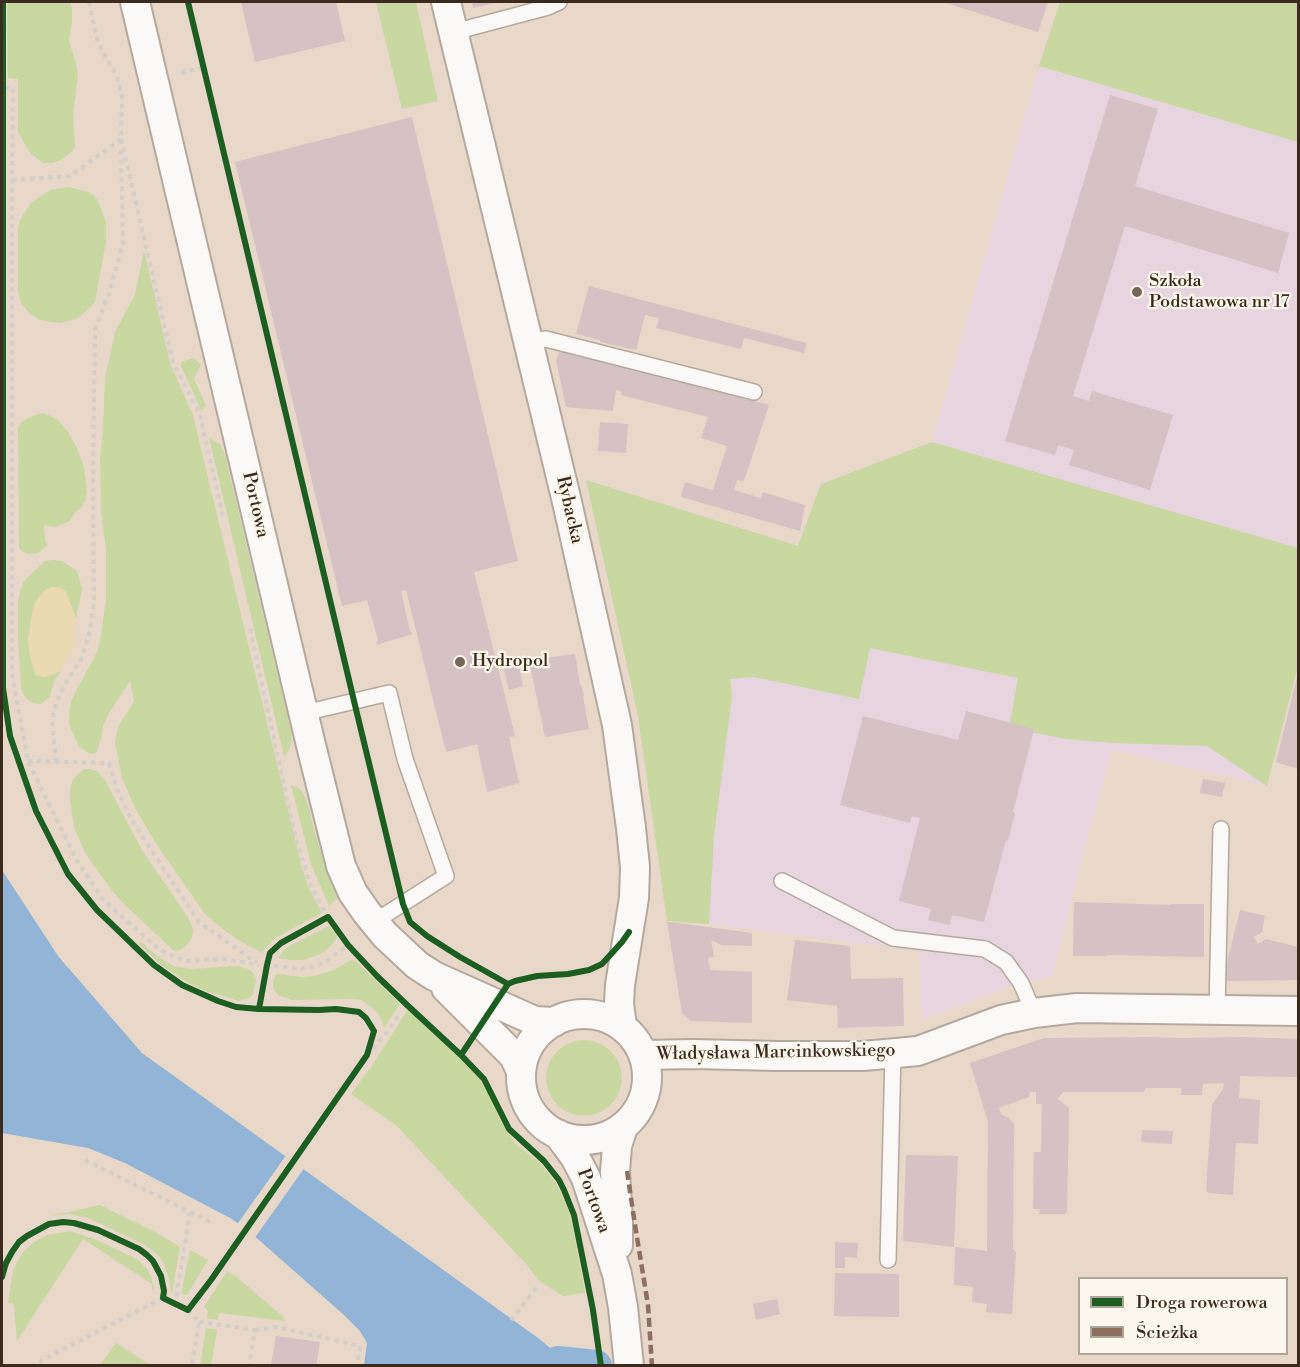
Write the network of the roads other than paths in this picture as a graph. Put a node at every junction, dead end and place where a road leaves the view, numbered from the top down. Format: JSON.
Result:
{"nodes":[{"id":1,"x":135,"y":2,"type":"edge"},
{"id":2,"x":446,"y":2,"type":"edge"},
{"id":3,"x":559,"y":2,"type":"edge"},
{"id":4,"x":454,"y":32,"type":"junction"},
{"id":5,"x":528,"y":342,"type":"junction"},
{"id":6,"x":754,"y":392,"type":"dead end"},
{"id":7,"x":304,"y":713,"type":"junction"},
{"id":8,"x":1221,"y":829,"type":"dead end"},
{"id":9,"x":782,"y":881,"type":"dead end"},
{"id":10,"x":374,"y":922,"type":"junction"},
{"id":11,"x":434,"y":976,"type":"junction"},
{"id":12,"x":1217,"y":1009,"type":"junction"},
{"id":13,"x":1299,"y":1011,"type":"edge"},
{"id":14,"x":1034,"y":1013,"type":"junction"},
{"id":15,"x":554,"y":1022,"type":"junction"},
{"id":16,"x":622,"y":1026,"type":"junction"},
{"id":17,"x":892,"y":1053,"type":"junction"},
{"id":18,"x":644,"y":1054,"type":"junction"},
{"id":19,"x":521,"y":1071,"type":"junction"},
{"id":20,"x":623,"y":1127,"type":"junction"},
{"id":21,"x":558,"y":1134,"type":"junction"},
{"id":22,"x":888,"y":1260,"type":"dead end"},
{"id":23,"x":617,"y":1274,"type":"junction"},
{"id":24,"x":628,"y":1365,"type":"edge"}],
"edges":[{"from":1,"to":7,"type":"street","name":"Portowa"},
{"from":2,"to":4,"type":"street","name":"Rybacka"},
{"from":3,"to":4,"type":"lane"},
{"from":4,"to":5,"type":"street","name":"Rybacka"},
{"from":5,"to":6,"type":"lane"},
{"from":5,"to":16,"type":"street","name":"Rybacka"},
{"from":7,"to":10,"type":"street","name":"Portowa"},
{"from":7,"to":10,"type":"lane"},
{"from":8,"to":12,"type":"lane"},
{"from":9,"to":14,"type":"lane"},
{"from":10,"to":11,"type":"street","name":"Portowa"},
{"from":11,"to":15,"type":"street","name":"Portowa"},
{"from":11,"to":19,"type":"street","name":"Portowa"},
{"from":12,"to":13,"type":"street","name":"Władysława Marcinkowskiego"},
{"from":12,"to":14,"type":"street","name":"Władysława Marcinkowskiego"},
{"from":14,"to":17,"type":"street","name":"Władysława Marcinkowskiego"},
{"from":15,"to":16,"type":"street"},
{"from":15,"to":19,"type":"street"},
{"from":16,"to":18,"type":"street"},
{"from":17,"to":18,"type":"street","name":"Władysława Marcinkowskiego"},
{"from":17,"to":22,"type":"lane"},
{"from":18,"to":20,"type":"street"},
{"from":19,"to":21,"type":"street"},
{"from":20,"to":21,"type":"street"},
{"from":20,"to":23,"type":"street","name":"Portowa"},
{"from":21,"to":23,"type":"street","name":"Portowa"},
{"from":23,"to":24,"type":"street","name":"Portowa"}]}
